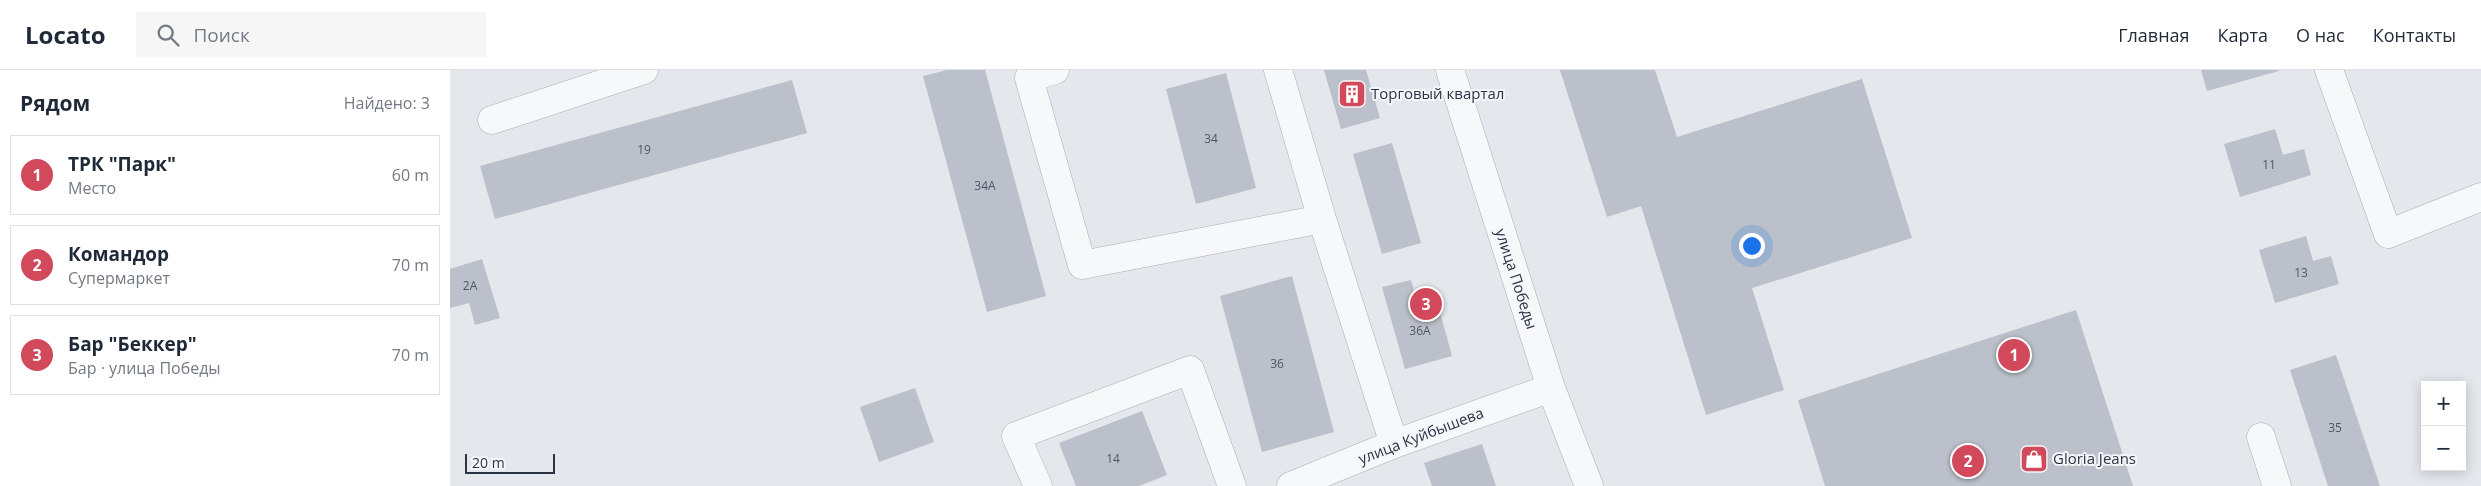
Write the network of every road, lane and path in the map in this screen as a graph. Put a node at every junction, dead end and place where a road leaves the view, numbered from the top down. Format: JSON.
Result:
{"nodes":[{"id":1,"x":644,"y":70,"type":"edge"},
{"id":2,"x":1055,"y":70,"type":"edge"},
{"id":3,"x":1278,"y":70,"type":"edge"},
{"id":4,"x":1450,"y":70,"type":"edge"},
{"id":5,"x":2329,"y":70,"type":"edge"},
{"id":6,"x":492,"y":120,"type":"dead end"},
{"id":7,"x":2481,"y":197,"type":"edge"},
{"id":8,"x":1322,"y":219,"type":"junction"},
{"id":9,"x":1551,"y":388,"type":"junction"},
{"id":10,"x":2261,"y":437,"type":"dead end"},
{"id":11,"x":1394,"y":444,"type":"junction"},
{"id":12,"x":1038,"y":486,"type":"edge"},
{"id":13,"x":1232,"y":486,"type":"edge"},
{"id":14,"x":1291,"y":486,"type":"edge"},
{"id":15,"x":1589,"y":486,"type":"edge"},
{"id":16,"x":2277,"y":486,"type":"edge"}],
"edges":[{"from":1,"to":6,"type":"street"},
{"from":2,"to":8,"type":"street"},
{"from":3,"to":8,"type":"street"},
{"from":4,"to":9,"type":"street","name":"улица Победы"},
{"from":5,"to":7,"type":"street"},
{"from":8,"to":11,"type":"street"},
{"from":9,"to":11,"type":"street","name":"улица Куйбышева"},
{"from":9,"to":15,"type":"street","name":"улица Победы"},
{"from":10,"to":16,"type":"street"},
{"from":11,"to":14,"type":"street","name":"улица Куйбышева"},
{"from":12,"to":13,"type":"street"}]}
